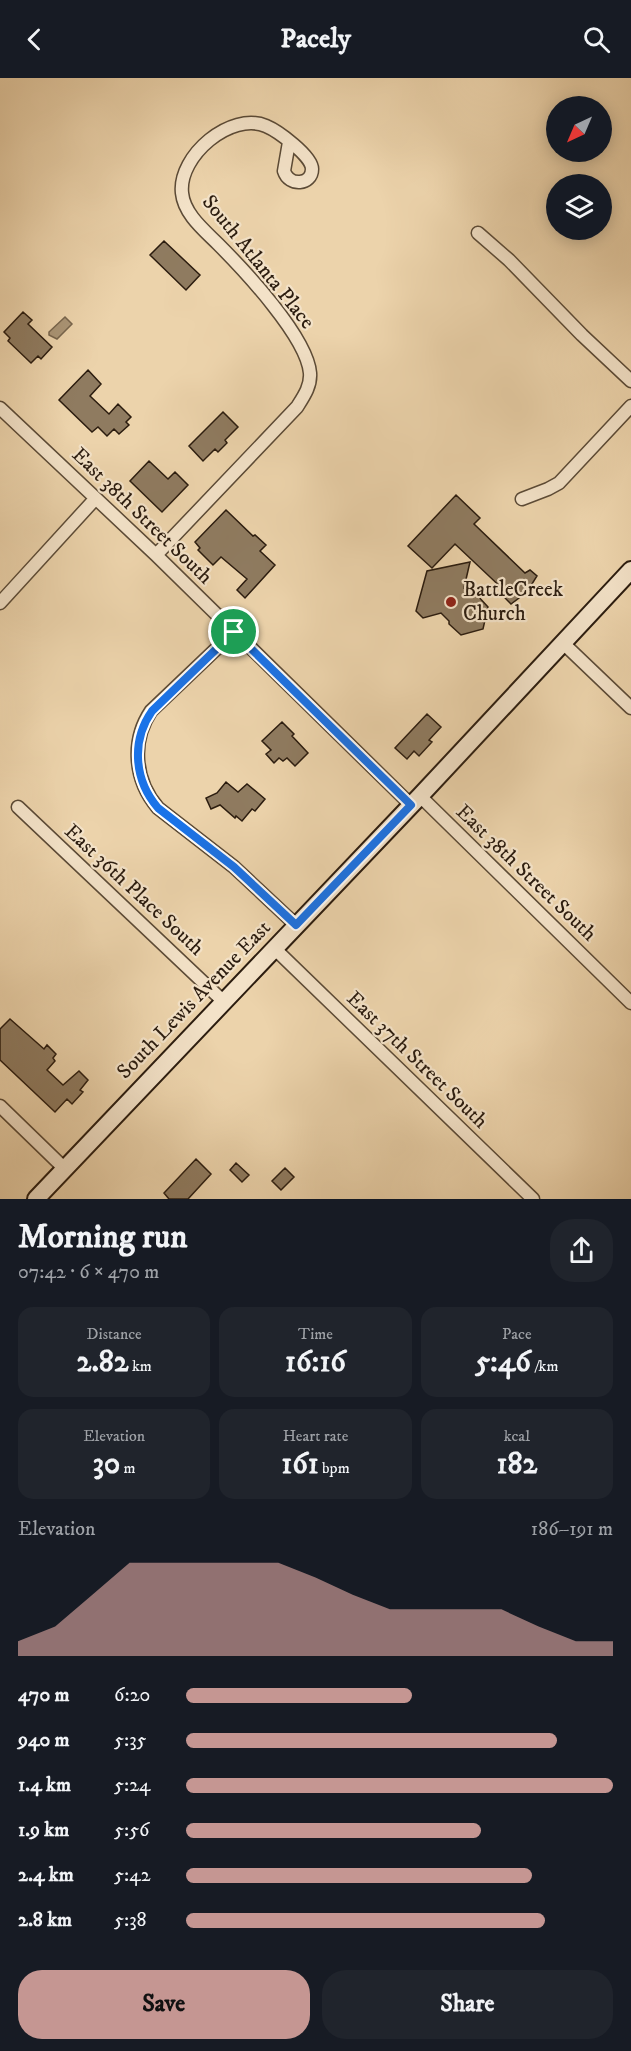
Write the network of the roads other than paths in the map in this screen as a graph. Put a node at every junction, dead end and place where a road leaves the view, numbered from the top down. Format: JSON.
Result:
{"nodes":[{"id":1,"x":289,"y":142,"type":"dead end"},
{"id":2,"x":478,"y":233,"type":"dead end"},
{"id":3,"x":631,"y":381,"type":"edge"},
{"id":4,"x":631,"y":406,"type":"edge"},
{"id":5,"x":0,"y":408,"type":"edge"},
{"id":6,"x":95,"y":499,"type":"junction"},
{"id":7,"x":522,"y":499,"type":"dead end"},
{"id":8,"x":156,"y":555,"type":"junction"},
{"id":9,"x":631,"y":570,"type":"edge"},
{"id":10,"x":0,"y":603,"type":"edge"},
{"id":11,"x":234,"y":632,"type":"junction"},
{"id":12,"x":563,"y":643,"type":"junction"},
{"id":13,"x":631,"y":708,"type":"edge"},
{"id":14,"x":415,"y":800,"type":"junction"},
{"id":15,"x":18,"y":807,"type":"dead end"},
{"id":16,"x":296,"y":925,"type":"junction"},
{"id":17,"x":274,"y":948,"type":"junction"},
{"id":18,"x":224,"y":1001,"type":"junction"},
{"id":19,"x":631,"y":1003,"type":"edge"},
{"id":20,"x":0,"y":1106,"type":"edge"},
{"id":21,"x":65,"y":1169,"type":"junction"},
{"id":22,"x":36,"y":1199,"type":"edge"},
{"id":23,"x":533,"y":1199,"type":"edge"}],
"edges":[{"from":1,"to":8,"type":"street","name":"South Atlanta Place"},
{"from":2,"to":3,"type":"street"},
{"from":4,"to":7,"type":"street"},
{"from":5,"to":6,"type":"street","name":"East 38th Street South"},
{"from":6,"to":8,"type":"street","name":"East 38th Street South"},
{"from":6,"to":10,"type":"street"},
{"from":8,"to":11,"type":"street","name":"East 38th Street South"},
{"from":9,"to":12,"type":"main road","name":"South Lewis Avenue East"},
{"from":11,"to":14,"type":"street","name":"East 38th Street South"},
{"from":11,"to":16,"type":"street"},
{"from":12,"to":13,"type":"street"},
{"from":12,"to":14,"type":"main road","name":"South Lewis Avenue East"},
{"from":14,"to":16,"type":"main road","name":"South Lewis Avenue East"},
{"from":14,"to":19,"type":"street","name":"East 38th Street South"},
{"from":15,"to":18,"type":"street","name":"East 36th Place South"},
{"from":16,"to":17,"type":"main road","name":"South Lewis Avenue East"},
{"from":17,"to":18,"type":"main road","name":"South Lewis Avenue East"},
{"from":17,"to":23,"type":"street","name":"East 37th Street South"},
{"from":18,"to":21,"type":"main road","name":"South Lewis Avenue East"},
{"from":20,"to":21,"type":"street"},
{"from":21,"to":22,"type":"main road","name":"South Lewis Avenue East"}]}
